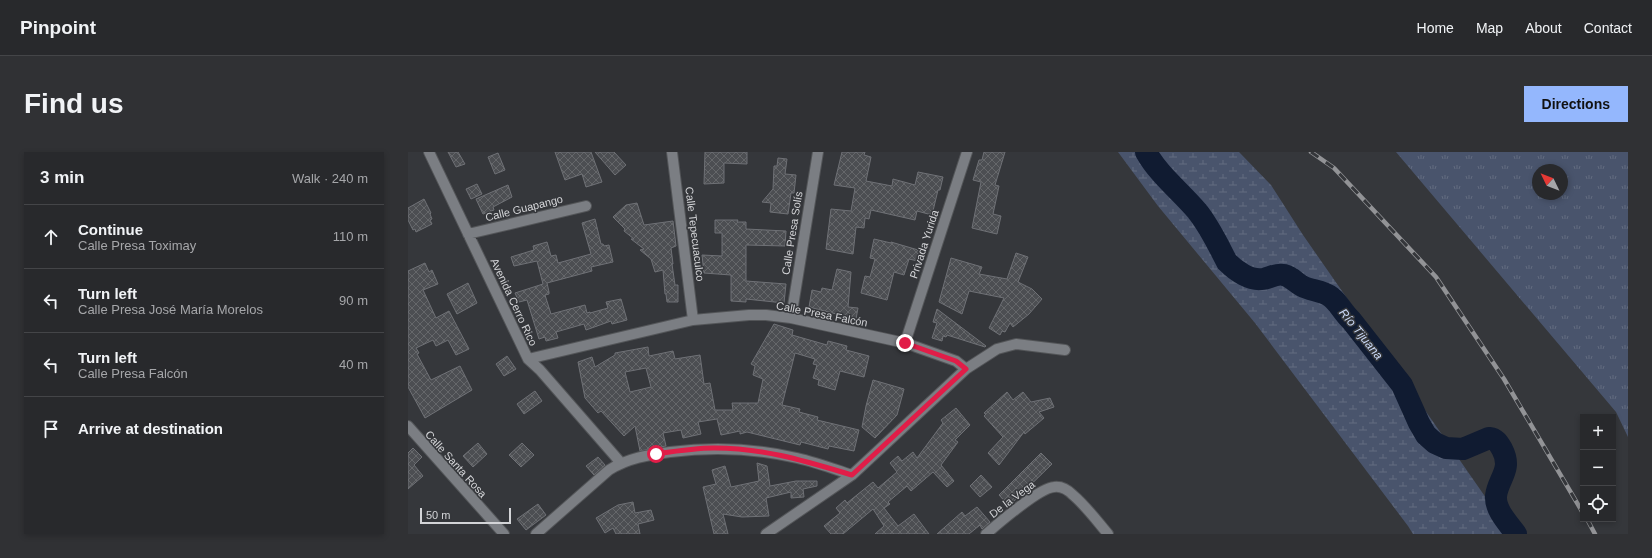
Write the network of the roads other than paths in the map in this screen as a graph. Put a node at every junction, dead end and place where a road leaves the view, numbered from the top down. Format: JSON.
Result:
{"nodes":[{"id":1,"x":429,"y":152,"type":"edge"},
{"id":2,"x":672,"y":152,"type":"edge"},
{"id":3,"x":818,"y":152,"type":"edge"},
{"id":4,"x":967,"y":152,"type":"edge"},
{"id":5,"x":586,"y":206,"type":"dead end"},
{"id":6,"x":468,"y":234,"type":"junction"},
{"id":7,"x":791,"y":318,"type":"junction"},
{"id":8,"x":693,"y":320,"type":"junction"},
{"id":9,"x":905,"y":343,"type":"junction"},
{"id":10,"x":1065,"y":350,"type":"dead end"},
{"id":11,"x":528,"y":359,"type":"junction"},
{"id":12,"x":966,"y":369,"type":"junction"},
{"id":13,"x":408,"y":426,"type":"edge"},
{"id":14,"x":621,"y":463,"type":"junction"},
{"id":15,"x":852,"y":475,"type":"junction"},
{"id":16,"x":504,"y":534,"type":"edge"},
{"id":17,"x":536,"y":534,"type":"edge"},
{"id":18,"x":766,"y":534,"type":"edge"},
{"id":19,"x":986,"y":534,"type":"edge"},
{"id":20,"x":1108,"y":534,"type":"edge"}],
"edges":[{"from":1,"to":6,"type":"street","name":"Avenida Cerro Rico"},
{"from":2,"to":8,"type":"street","name":"Calle Tepecuaculco"},
{"from":3,"to":7,"type":"street","name":"Calle Presa Solís"},
{"from":4,"to":9,"type":"street","name":"Privada Yurida"},
{"from":5,"to":6,"type":"street","name":"Calle Guapango"},
{"from":6,"to":11,"type":"street","name":"Avenida Cerro Rico"},
{"from":7,"to":8,"type":"street","name":"Calle Presa Falcón"},
{"from":7,"to":9,"type":"street","name":"Calle Presa Falcón"},
{"from":8,"to":11,"type":"street","name":"Calle Presa Falcón"},
{"from":9,"to":12,"type":"street","name":"Calle Presa Falcón"},
{"from":10,"to":12,"type":"street"},
{"from":11,"to":14,"type":"street","name":"Avenida Cerro Rico"},
{"from":12,"to":15,"type":"street"},
{"from":13,"to":16,"type":"street","name":"Calle Santa Rosa"},
{"from":14,"to":15,"type":"street"},
{"from":14,"to":17,"type":"street"},
{"from":15,"to":18,"type":"street"},
{"from":19,"to":20,"type":"street","name":"De la Vega"}]}
